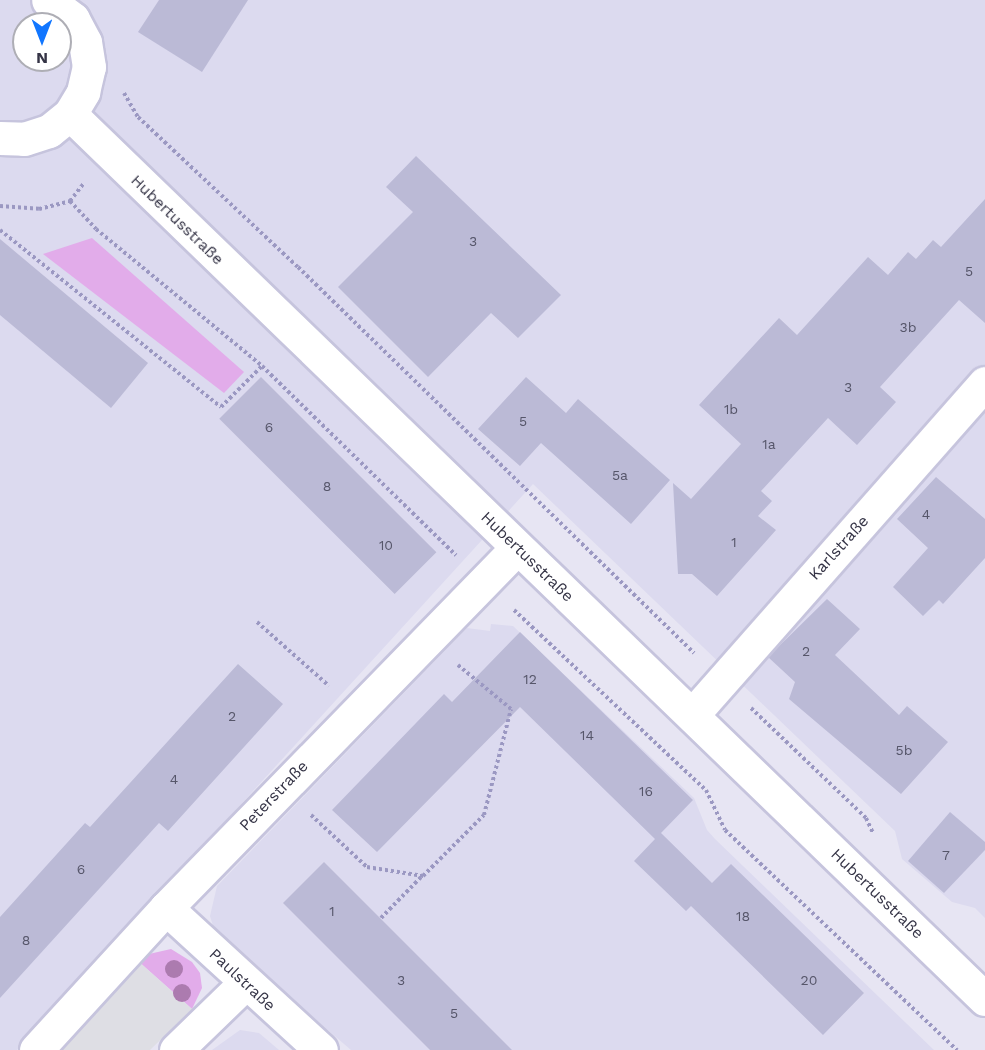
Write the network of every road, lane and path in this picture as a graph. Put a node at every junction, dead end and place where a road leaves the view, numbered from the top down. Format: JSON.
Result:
{"nodes":[{"id":1,"x":52,"y":1,"type":"edge"},
{"id":2,"x":70,"y":114,"type":"junction"},
{"id":3,"x":138,"y":117,"type":"dead end"},
{"id":4,"x":0,"y":138,"type":"edge"},
{"id":5,"x":0,"y":206,"type":"edge"},
{"id":6,"x":0,"y":230,"type":"edge"},
{"id":7,"x":262,"y":366,"type":"junction"},
{"id":8,"x":985,"y":383,"type":"edge"},
{"id":9,"x":517,"y":548,"type":"junction"},
{"id":10,"x":483,"y":580,"type":"junction"},
{"id":11,"x":257,"y":622,"type":"dead end"},
{"id":12,"x":427,"y":638,"type":"junction"},
{"id":13,"x":722,"y":680,"type":"junction"},
{"id":14,"x":356,"y":711,"type":"junction"},
{"id":15,"x":693,"y":714,"type":"junction"},
{"id":16,"x":282,"y":787,"type":"junction"},
{"id":17,"x":875,"y":838,"type":"dead end"},
{"id":18,"x":423,"y":876,"type":"junction"},
{"id":19,"x":166,"y":908,"type":"junction"},
{"id":20,"x":381,"y":918,"type":"dead end"},
{"id":21,"x":244,"y":984,"type":"junction"},
{"id":22,"x":985,"y":999,"type":"edge"},
{"id":23,"x":36,"y":1050,"type":"edge"},
{"id":24,"x":176,"y":1050,"type":"edge"},
{"id":25,"x":321,"y":1050,"type":"edge"},
{"id":26,"x":957,"y":1050,"type":"edge"}],
"edges":[{"from":1,"to":2,"type":"street"},
{"from":2,"to":4,"type":"street"},
{"from":2,"to":9,"type":"street","name":"Hubertusstraße"},
{"from":3,"to":13,"type":"path"},
{"from":5,"to":7,"type":"path"},
{"from":6,"to":7,"type":"path"},
{"from":7,"to":10,"type":"path"},
{"from":8,"to":13,"type":"street","name":"Karlstraße"},
{"from":9,"to":10,"type":"street","name":"Peterstraße"},
{"from":9,"to":15,"type":"street","name":"Hubertusstraße"},
{"from":10,"to":12,"type":"street","name":"Peterstraße"},
{"from":10,"to":26,"type":"path"},
{"from":11,"to":14,"type":"path"},
{"from":12,"to":14,"type":"street","name":"Peterstraße"},
{"from":12,"to":18,"type":"path"},
{"from":13,"to":15,"type":"street","name":"Karlstraße"},
{"from":13,"to":17,"type":"path"},
{"from":14,"to":16,"type":"street","name":"Peterstraße"},
{"from":15,"to":22,"type":"street","name":"Hubertusstraße"},
{"from":16,"to":18,"type":"path"},
{"from":16,"to":19,"type":"street","name":"Peterstraße"},
{"from":18,"to":20,"type":"path"},
{"from":19,"to":21,"type":"street","name":"Paulstraße"},
{"from":19,"to":23,"type":"street","name":"Peterstraße"},
{"from":21,"to":24,"type":"street"},
{"from":21,"to":25,"type":"street","name":"Paulstraße"}]}
